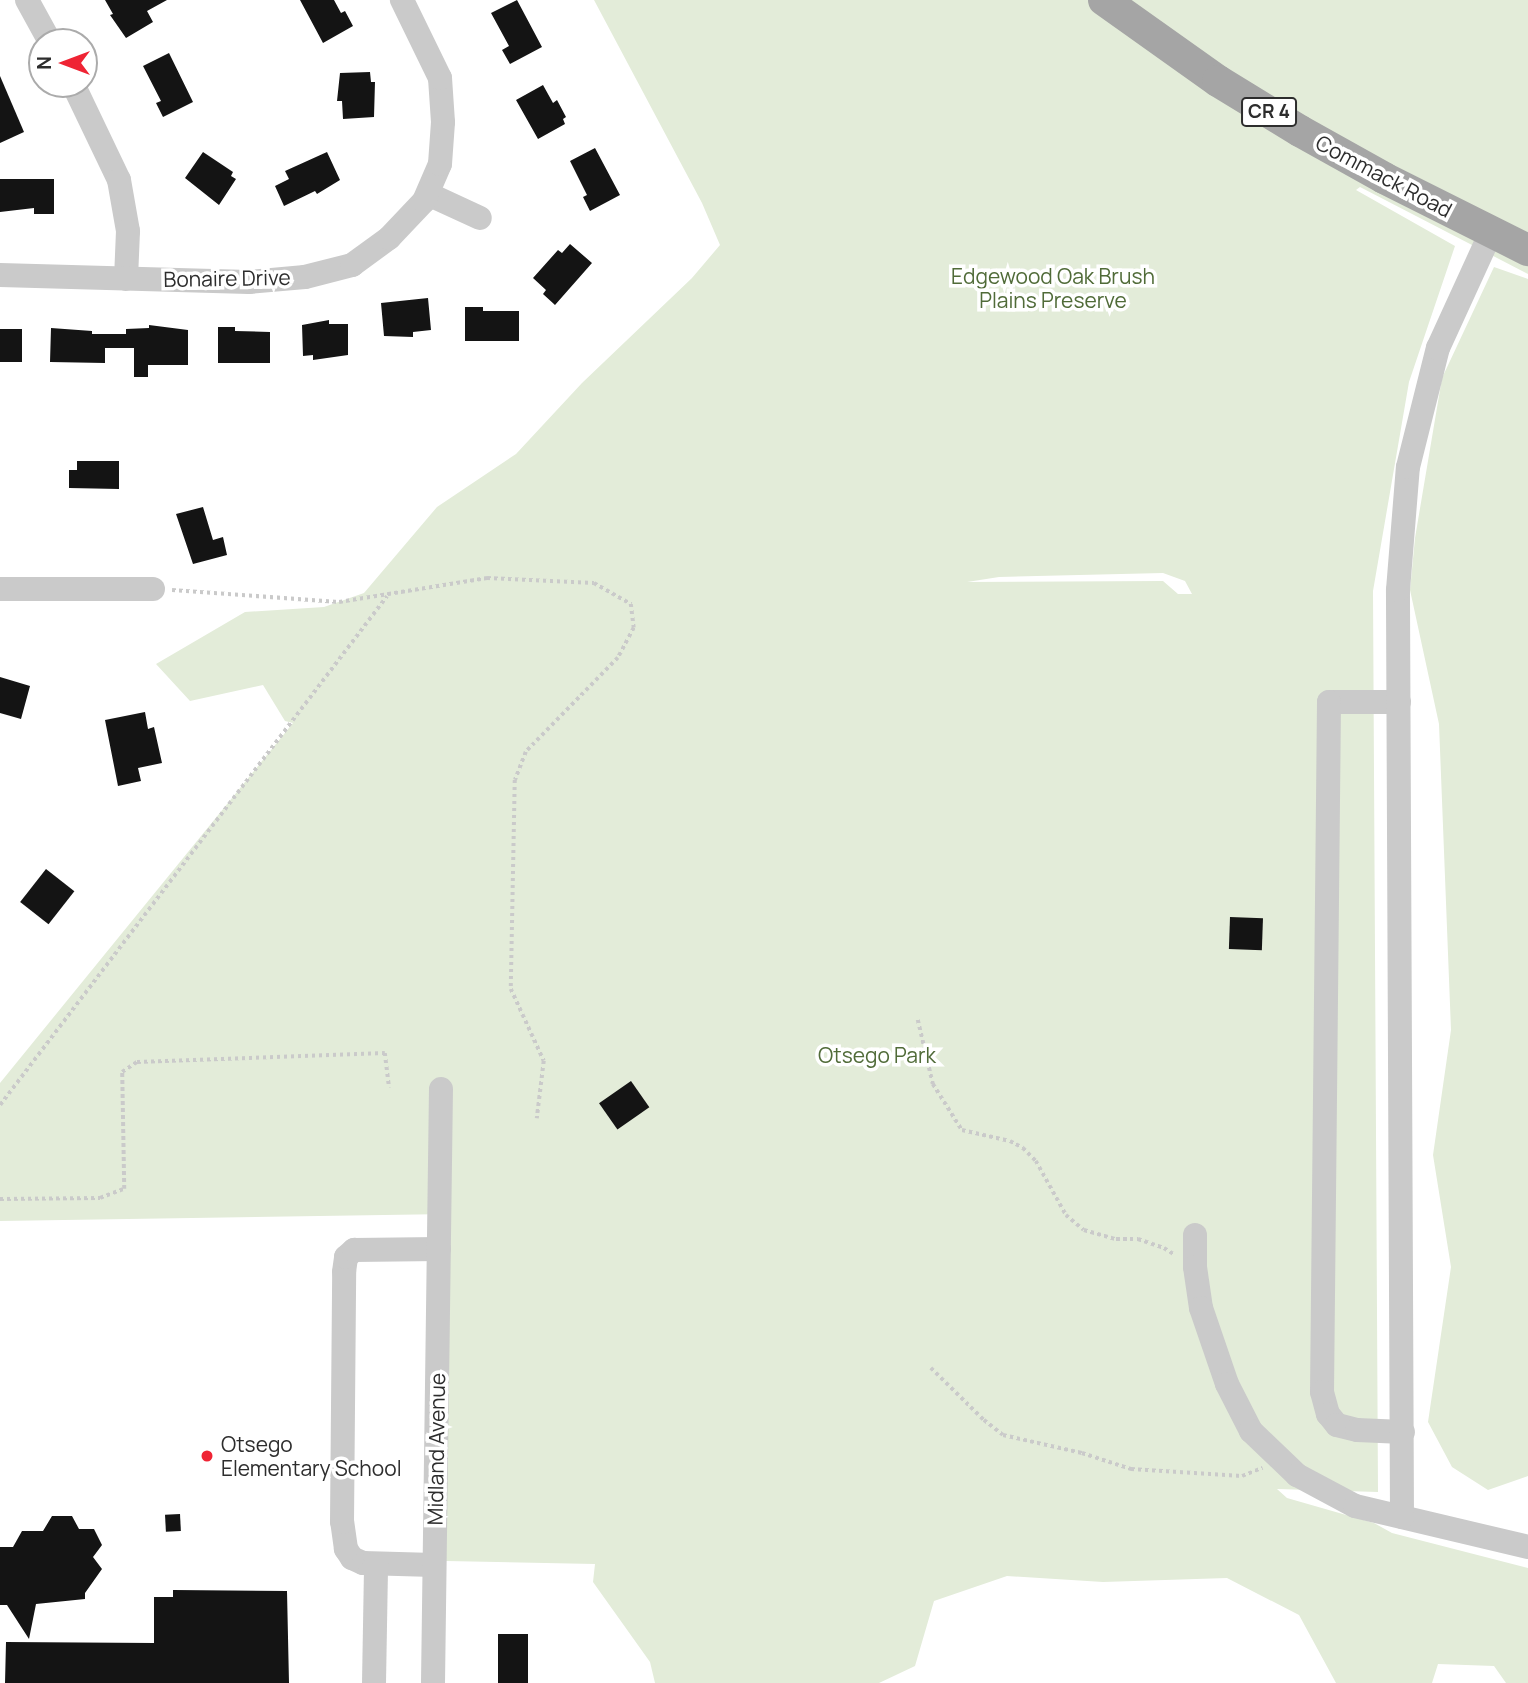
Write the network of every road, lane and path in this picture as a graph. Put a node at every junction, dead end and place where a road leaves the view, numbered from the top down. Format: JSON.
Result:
{"nodes":[{"id":1,"x":27,"y":0,"type":"edge"},
{"id":2,"x":402,"y":0,"type":"edge"},
{"id":3,"x":1104,"y":0,"type":"edge"},
{"id":4,"x":42,"y":28,"type":"edge"},
{"id":5,"x":80,"y":98,"type":"edge"},
{"id":6,"x":428,"y":194,"type":"junction"},
{"id":7,"x":480,"y":218,"type":"dead end"},
{"id":8,"x":1491,"y":232,"type":"junction"},
{"id":9,"x":1528,"y":250,"type":"edge"},
{"id":10,"x":0,"y":275,"type":"edge"},
{"id":11,"x":126,"y":279,"type":"junction"},
{"id":12,"x":0,"y":589,"type":"edge"},
{"id":13,"x":153,"y":589,"type":"joint"},
{"id":14,"x":387,"y":596,"type":"junction"},
{"id":15,"x":1399,"y":702,"type":"junction"},
{"id":16,"x":918,"y":1020,"type":"dead end"},
{"id":17,"x":389,"y":1088,"type":"dead end"},
{"id":18,"x":440,"y":1089,"type":"dead end"},
{"id":19,"x":0,"y":1105,"type":"edge"},
{"id":20,"x":537,"y":1119,"type":"dead end"},
{"id":21,"x":0,"y":1199,"type":"edge"},
{"id":22,"x":1195,"y":1235,"type":"dead end"},
{"id":23,"x":439,"y":1249,"type":"junction"},
{"id":24,"x":1196,"y":1276,"type":"junction"},
{"id":25,"x":931,"y":1368,"type":"dead end"},
{"id":26,"x":1403,"y":1432,"type":"junction"},
{"id":27,"x":1276,"y":1455,"type":"junction"},
{"id":28,"x":1402,"y":1517,"type":"junction"},
{"id":29,"x":1528,"y":1547,"type":"edge"},
{"id":30,"x":376,"y":1564,"type":"junction"},
{"id":31,"x":435,"y":1565,"type":"junction"},
{"id":32,"x":374,"y":1683,"type":"edge"},
{"id":33,"x":433,"y":1683,"type":"edge"}],
"edges":[{"from":1,"to":4,"type":"street"},
{"from":2,"to":6,"type":"street","name":"Bonaire Drive"},
{"from":3,"to":8,"type":"main road","name":"Commack Road","number":"CR 4"},
{"from":5,"to":11,"type":"street"},
{"from":6,"to":7,"type":"street"},
{"from":6,"to":11,"type":"street","name":"Bonaire Drive"},
{"from":8,"to":9,"type":"main road","name":"Commack Road","number":"CR 4"},
{"from":8,"to":15,"type":"street"},
{"from":10,"to":11,"type":"street","name":"Bonaire Drive"},
{"from":12,"to":13,"type":"street"},
{"from":13,"to":14,"type":"path"},
{"from":14,"to":19,"type":"path"},
{"from":14,"to":20,"type":"path"},
{"from":15,"to":26,"type":"street"},
{"from":15,"to":26,"type":"street"},
{"from":16,"to":24,"type":"path"},
{"from":17,"to":21,"type":"path"},
{"from":18,"to":23,"type":"street","name":"Midland Avenue"},
{"from":22,"to":24,"type":"street"},
{"from":23,"to":30,"type":"street"},
{"from":23,"to":31,"type":"street","name":"Midland Avenue"},
{"from":24,"to":27,"type":"street"},
{"from":25,"to":27,"type":"path"},
{"from":26,"to":28,"type":"street"},
{"from":27,"to":28,"type":"street"},
{"from":28,"to":29,"type":"street"},
{"from":30,"to":31,"type":"street"},
{"from":30,"to":32,"type":"street"},
{"from":31,"to":33,"type":"street","name":"Midland Avenue"}]}
